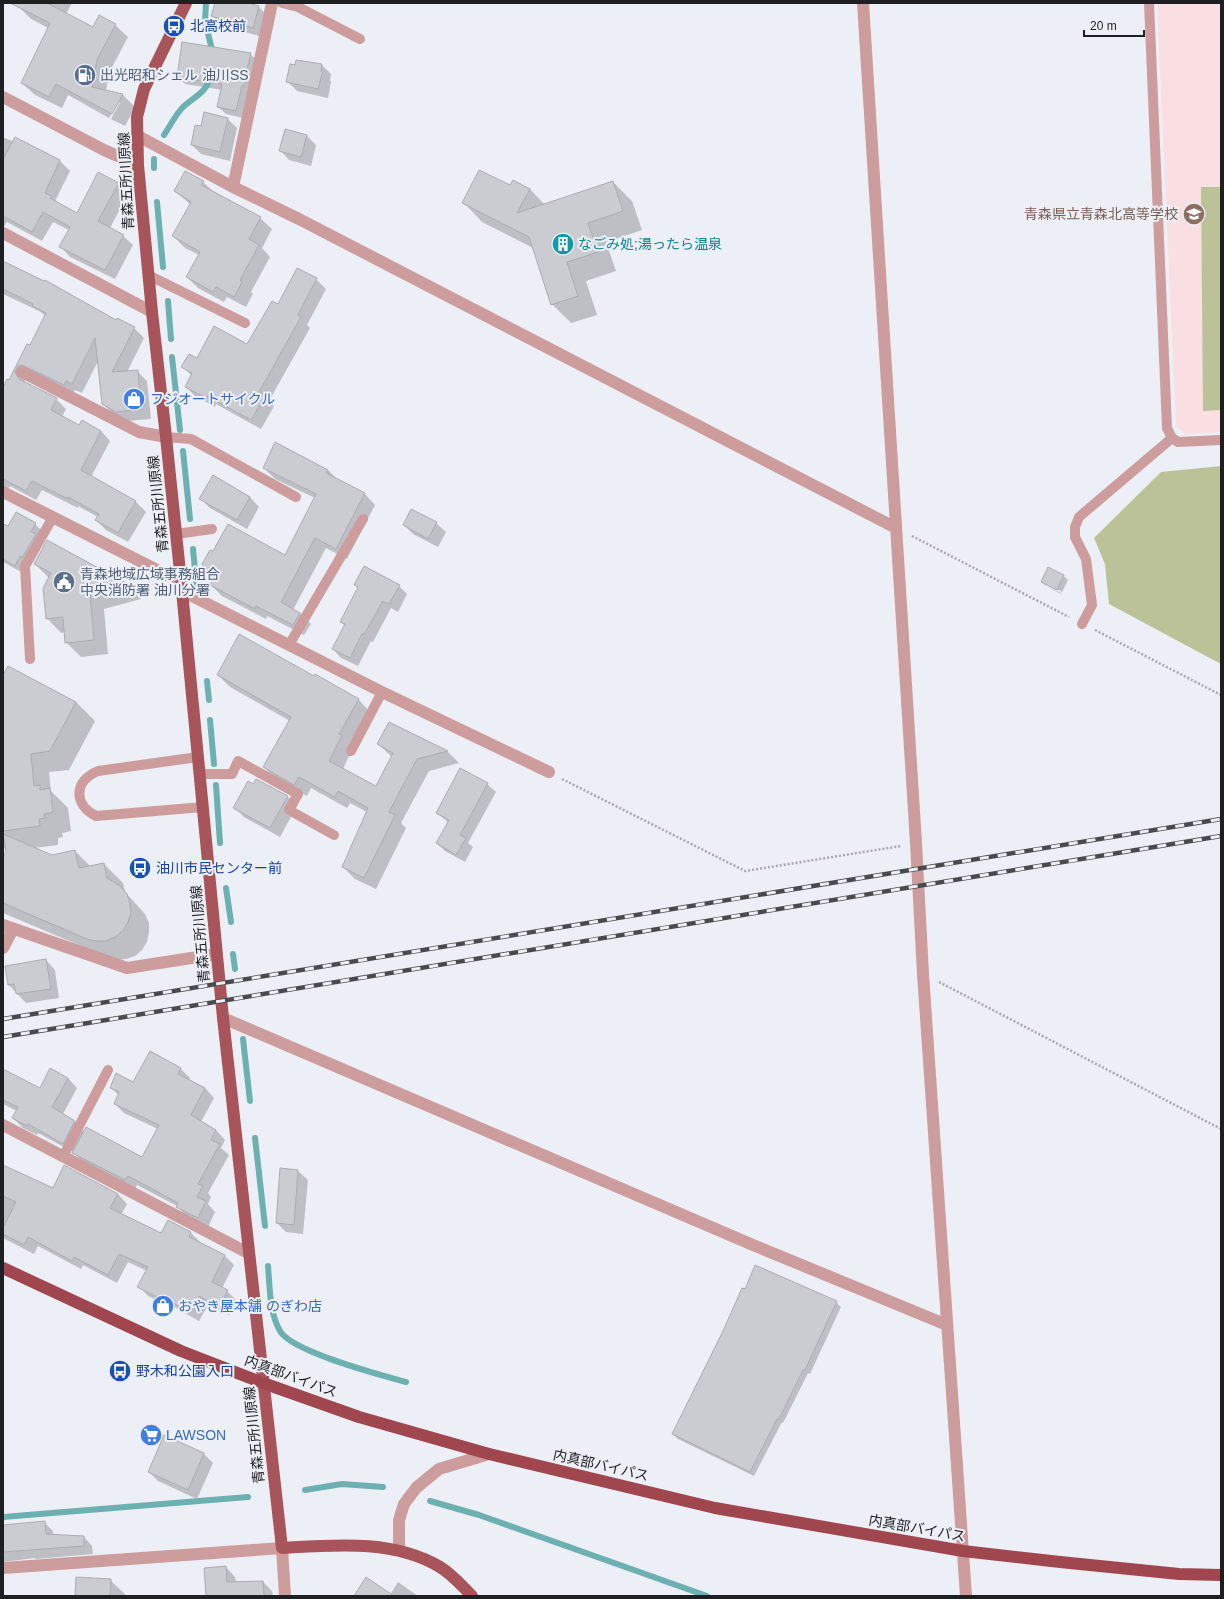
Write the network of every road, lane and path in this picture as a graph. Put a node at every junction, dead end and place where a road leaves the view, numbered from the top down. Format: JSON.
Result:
{"nodes":[{"id":1,"x":186,"y":3,"type":"edge"},
{"id":2,"x":272,"y":3,"type":"edge"},
{"id":3,"x":282,"y":3,"type":"edge"},
{"id":4,"x":863,"y":3,"type":"edge"},
{"id":5,"x":1149,"y":3,"type":"edge"},
{"id":6,"x":360,"y":39,"type":"dead end"},
{"id":7,"x":3,"y":98,"type":"edge"},
{"id":8,"x":138,"y":136,"type":"junction"},
{"id":9,"x":138,"y":165,"type":"junction"},
{"id":10,"x":233,"y":187,"type":"junction"},
{"id":11,"x":3,"y":232,"type":"edge"},
{"id":12,"x":148,"y":275,"type":"junction"},
{"id":13,"x":152,"y":312,"type":"junction"},
{"id":14,"x":245,"y":323,"type":"dead end"},
{"id":15,"x":22,"y":372,"type":"dead end"},
{"id":16,"x":166,"y":437,"type":"junction"},
{"id":17,"x":1172,"y":438,"type":"junction"},
{"id":18,"x":1221,"y":440,"type":"edge"},
{"id":19,"x":3,"y":492,"type":"edge"},
{"id":20,"x":296,"y":497,"type":"dead end"},
{"id":21,"x":53,"y":517,"type":"junction"},
{"id":22,"x":363,"y":519,"type":"dead end"},
{"id":23,"x":896,"y":528,"type":"junction"},
{"id":24,"x":212,"y":529,"type":"dead end"},
{"id":25,"x":176,"y":534,"type":"junction"},
{"id":26,"x":181,"y":586,"type":"junction"},
{"id":27,"x":1082,"y":624,"type":"junction"},
{"id":28,"x":289,"y":645,"type":"junction"},
{"id":29,"x":30,"y":659,"type":"dead end"},
{"id":30,"x":382,"y":692,"type":"junction"},
{"id":31,"x":1221,"y":695,"type":"edge"},
{"id":32,"x":351,"y":751,"type":"dead end"},
{"id":33,"x":198,"y":757,"type":"junction"},
{"id":34,"x":549,"y":772,"type":"joint"},
{"id":35,"x":199,"y":774,"type":"junction"},
{"id":36,"x":203,"y":806,"type":"junction"},
{"id":37,"x":334,"y":835,"type":"dead end"},
{"id":38,"x":916,"y":843,"type":"junction"},
{"id":39,"x":8,"y":927,"type":"edge"},
{"id":40,"x":3,"y":948,"type":"edge"},
{"id":41,"x":217,"y":954,"type":"junction"},
{"id":42,"x":923,"y":974,"type":"junction"},
{"id":43,"x":223,"y":1018,"type":"junction"},
{"id":44,"x":108,"y":1070,"type":"dead end"},
{"id":45,"x":3,"y":1125,"type":"edge"},
{"id":46,"x":1221,"y":1128,"type":"edge"},
{"id":47,"x":63,"y":1157,"type":"junction"},
{"id":48,"x":248,"y":1253,"type":"junction"},
{"id":49,"x":3,"y":1268,"type":"edge"},
{"id":50,"x":947,"y":1325,"type":"junction"},
{"id":51,"x":263,"y":1383,"type":"junction"},
{"id":52,"x":489,"y":1454,"type":"junction"},
{"id":53,"x":282,"y":1548,"type":"junction"},
{"id":54,"x":399,"y":1550,"type":"junction"},
{"id":55,"x":963,"y":1551,"type":"junction"},
{"id":56,"x":3,"y":1568,"type":"edge"},
{"id":57,"x":1221,"y":1575,"type":"edge"},
{"id":58,"x":285,"y":1596,"type":"edge"},
{"id":59,"x":472,"y":1596,"type":"edge"},
{"id":60,"x":966,"y":1596,"type":"edge"}],
"edges":[{"from":1,"to":8,"type":"main road","name":"青森五所川原線"},
{"from":2,"to":10,"type":"street"},
{"from":3,"to":6,"type":"lane"},
{"from":4,"to":23,"type":"street"},
{"from":5,"to":17,"type":"lane"},
{"from":7,"to":9,"type":"street"},
{"from":8,"to":9,"type":"main road","name":"青森五所川原線"},
{"from":8,"to":10,"type":"street"},
{"from":9,"to":12,"type":"main road","name":"青森五所川原線"},
{"from":10,"to":23,"type":"street"},
{"from":11,"to":13,"type":"street"},
{"from":12,"to":13,"type":"main road","name":"青森五所川原線"},
{"from":12,"to":14,"type":"lane"},
{"from":13,"to":16,"type":"main road","name":"青森五所川原線"},
{"from":15,"to":16,"type":"street"},
{"from":16,"to":20,"type":"lane"},
{"from":16,"to":25,"type":"main road","name":"青森五所川原線"},
{"from":17,"to":18,"type":"lane"},
{"from":17,"to":27,"type":"lane"},
{"from":19,"to":21,"type":"street"},
{"from":21,"to":26,"type":"street"},
{"from":21,"to":29,"type":"lane"},
{"from":22,"to":28,"type":"lane"},
{"from":23,"to":27,"type":"path"},
{"from":23,"to":38,"type":"street"},
{"from":24,"to":25,"type":"lane"},
{"from":25,"to":26,"type":"main road","name":"青森五所川原線"},
{"from":26,"to":28,"type":"street"},
{"from":26,"to":33,"type":"main road","name":"青森五所川原線"},
{"from":27,"to":31,"type":"path"},
{"from":28,"to":30,"type":"street"},
{"from":30,"to":32,"type":"lane"},
{"from":30,"to":34,"type":"street"},
{"from":33,"to":35,"type":"main road","name":"青森五所川原線"},
{"from":33,"to":36,"type":"lane"},
{"from":34,"to":38,"type":"path"},
{"from":35,"to":36,"type":"main road","name":"青森五所川原線"},
{"from":35,"to":37,"type":"lane"},
{"from":36,"to":41,"type":"main road","name":"青森五所川原線"},
{"from":38,"to":42,"type":"street"},
{"from":39,"to":40,"type":"street"},
{"from":39,"to":41,"type":"street"},
{"from":41,"to":43,"type":"main road","name":"青森五所川原線"},
{"from":42,"to":46,"type":"path"},
{"from":42,"to":50,"type":"street"},
{"from":43,"to":48,"type":"main road","name":"青森五所川原線"},
{"from":43,"to":50,"type":"street"},
{"from":44,"to":47,"type":"lane"},
{"from":45,"to":47,"type":"street"},
{"from":47,"to":48,"type":"street"},
{"from":48,"to":51,"type":"main road","name":"青森五所川原線"},
{"from":49,"to":51,"type":"highway","name":"内真部バイパス"},
{"from":50,"to":55,"type":"street"},
{"from":51,"to":52,"type":"highway","name":"内真部バイパス"},
{"from":51,"to":53,"type":"main road","name":"青森五所川原線"},
{"from":52,"to":54,"type":"street"},
{"from":52,"to":55,"type":"highway","name":"内真部バイパス"},
{"from":53,"to":54,"type":"main road"},
{"from":53,"to":56,"type":"street"},
{"from":53,"to":58,"type":"street"},
{"from":54,"to":59,"type":"main road"},
{"from":55,"to":57,"type":"highway","name":"内真部バイパス"},
{"from":55,"to":60,"type":"street"}]}
